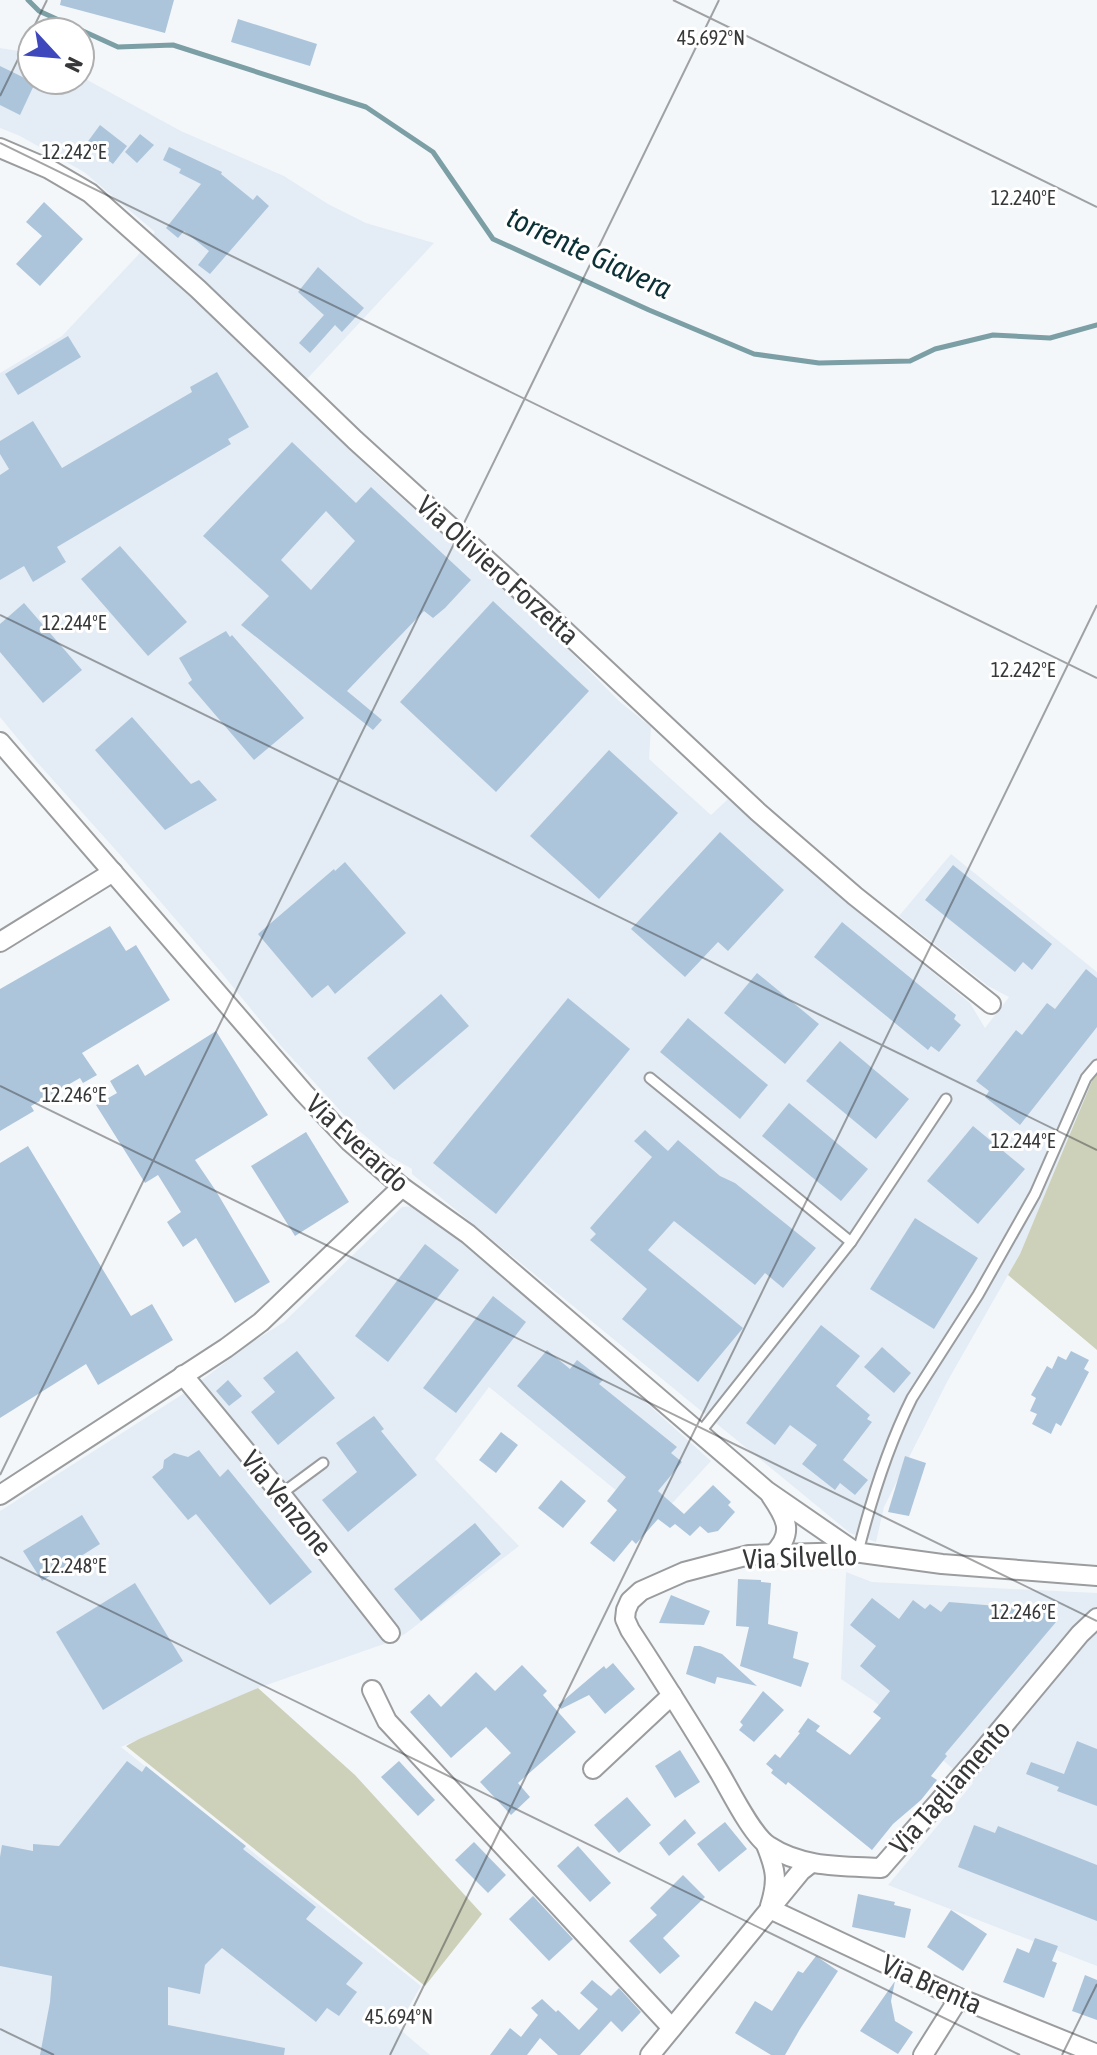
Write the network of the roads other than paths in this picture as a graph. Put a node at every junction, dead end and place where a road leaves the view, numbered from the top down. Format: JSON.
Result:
{"nodes":[{"id":1,"x":0,"y":148,"type":"edge"},
{"id":2,"x":0,"y":742,"type":"edge"},
{"id":3,"x":113,"y":872,"type":"junction"},
{"id":4,"x":0,"y":942,"type":"edge"},
{"id":5,"x":991,"y":1004,"type":"dead end"},
{"id":6,"x":1097,"y":1065,"type":"edge"},
{"id":7,"x":650,"y":1078,"type":"dead end"},
{"id":8,"x":946,"y":1099,"type":"dead end"},
{"id":9,"x":402,"y":1187,"type":"junction"},
{"id":10,"x":851,"y":1242,"type":"junction"},
{"id":11,"x":183,"y":1375,"type":"junction"},
{"id":12,"x":699,"y":1434,"type":"junction"},
{"id":13,"x":323,"y":1463,"type":"dead end"},
{"id":14,"x":767,"y":1491,"type":"junction"},
{"id":15,"x":281,"y":1494,"type":"junction"},
{"id":16,"x":0,"y":1495,"type":"edge"},
{"id":17,"x":856,"y":1552,"type":"junction"},
{"id":18,"x":773,"y":1554,"type":"junction"},
{"id":19,"x":1091,"y":1576,"type":"edge"},
{"id":20,"x":1097,"y":1594,"type":"edge"},
{"id":21,"x":1097,"y":1603,"type":"edge"},
{"id":22,"x":1097,"y":1618,"type":"edge"},
{"id":23,"x":390,"y":1633,"type":"dead end"},
{"id":24,"x":1080,"y":1634,"type":"junction"},
{"id":25,"x":372,"y":1690,"type":"dead end"},
{"id":26,"x":672,"y":1695,"type":"junction"},
{"id":27,"x":593,"y":1769,"type":"dead end"},
{"id":28,"x":766,"y":1845,"type":"junction"},
{"id":29,"x":788,"y":1856,"type":"joint"},
{"id":30,"x":810,"y":1864,"type":"junction"},
{"id":31,"x":770,"y":1909,"type":"junction"},
{"id":32,"x":959,"y":1998,"type":"junction"},
{"id":33,"x":672,"y":2028,"type":"junction"},
{"id":34,"x":1097,"y":2054,"type":"edge"},
{"id":35,"x":650,"y":2055,"type":"edge"},
{"id":36,"x":923,"y":2055,"type":"edge"}],
"edges":[{"from":1,"to":5,"type":"street","name":"Via Oliviero Forzetta"},
{"from":2,"to":3,"type":"street","name":"Via Everardo"},
{"from":3,"to":4,"type":"street"},
{"from":3,"to":9,"type":"street","name":"Via Everardo"},
{"from":6,"to":17,"type":"lane"},
{"from":7,"to":10,"type":"lane"},
{"from":8,"to":10,"type":"lane"},
{"from":9,"to":11,"type":"street"},
{"from":9,"to":12,"type":"street","name":"Via Everardo"},
{"from":10,"to":12,"type":"lane"},
{"from":11,"to":15,"type":"street","name":"Via Venzone"},
{"from":11,"to":16,"type":"street"},
{"from":12,"to":14,"type":"street","name":"Via Everardo"},
{"from":13,"to":15,"type":"lane"},
{"from":14,"to":17,"type":"street","name":"Via Everardo"},
{"from":14,"to":18,"type":"street","name":"Via Everardo"},
{"from":15,"to":23,"type":"street","name":"Via Venzone"},
{"from":17,"to":18,"type":"street","name":"Via Silvello"},
{"from":17,"to":19,"type":"street","name":"Via Silvello"},
{"from":18,"to":26,"type":"street","name":"Via Silvello"},
{"from":19,"to":20,"type":"street"},
{"from":21,"to":24,"type":"street","name":"Via Tagliamento"},
{"from":22,"to":24,"type":"street","name":"Via Tagliamento"},
{"from":24,"to":30,"type":"street","name":"Via Tagliamento"},
{"from":25,"to":33,"type":"street"},
{"from":26,"to":27,"type":"street"},
{"from":26,"to":28,"type":"street","name":"Via Silvello"},
{"from":28,"to":29,"type":"street","name":"Via Silvello"},
{"from":28,"to":31,"type":"street"},
{"from":29,"to":30,"type":"street","name":"Via Tagliamento"},
{"from":30,"to":31,"type":"street"},
{"from":31,"to":32,"type":"street","name":"Via Brenta"},
{"from":31,"to":33,"type":"street"},
{"from":32,"to":34,"type":"street","name":"Via Brenta"},
{"from":32,"to":36,"type":"street"},
{"from":33,"to":35,"type":"street"}]}
